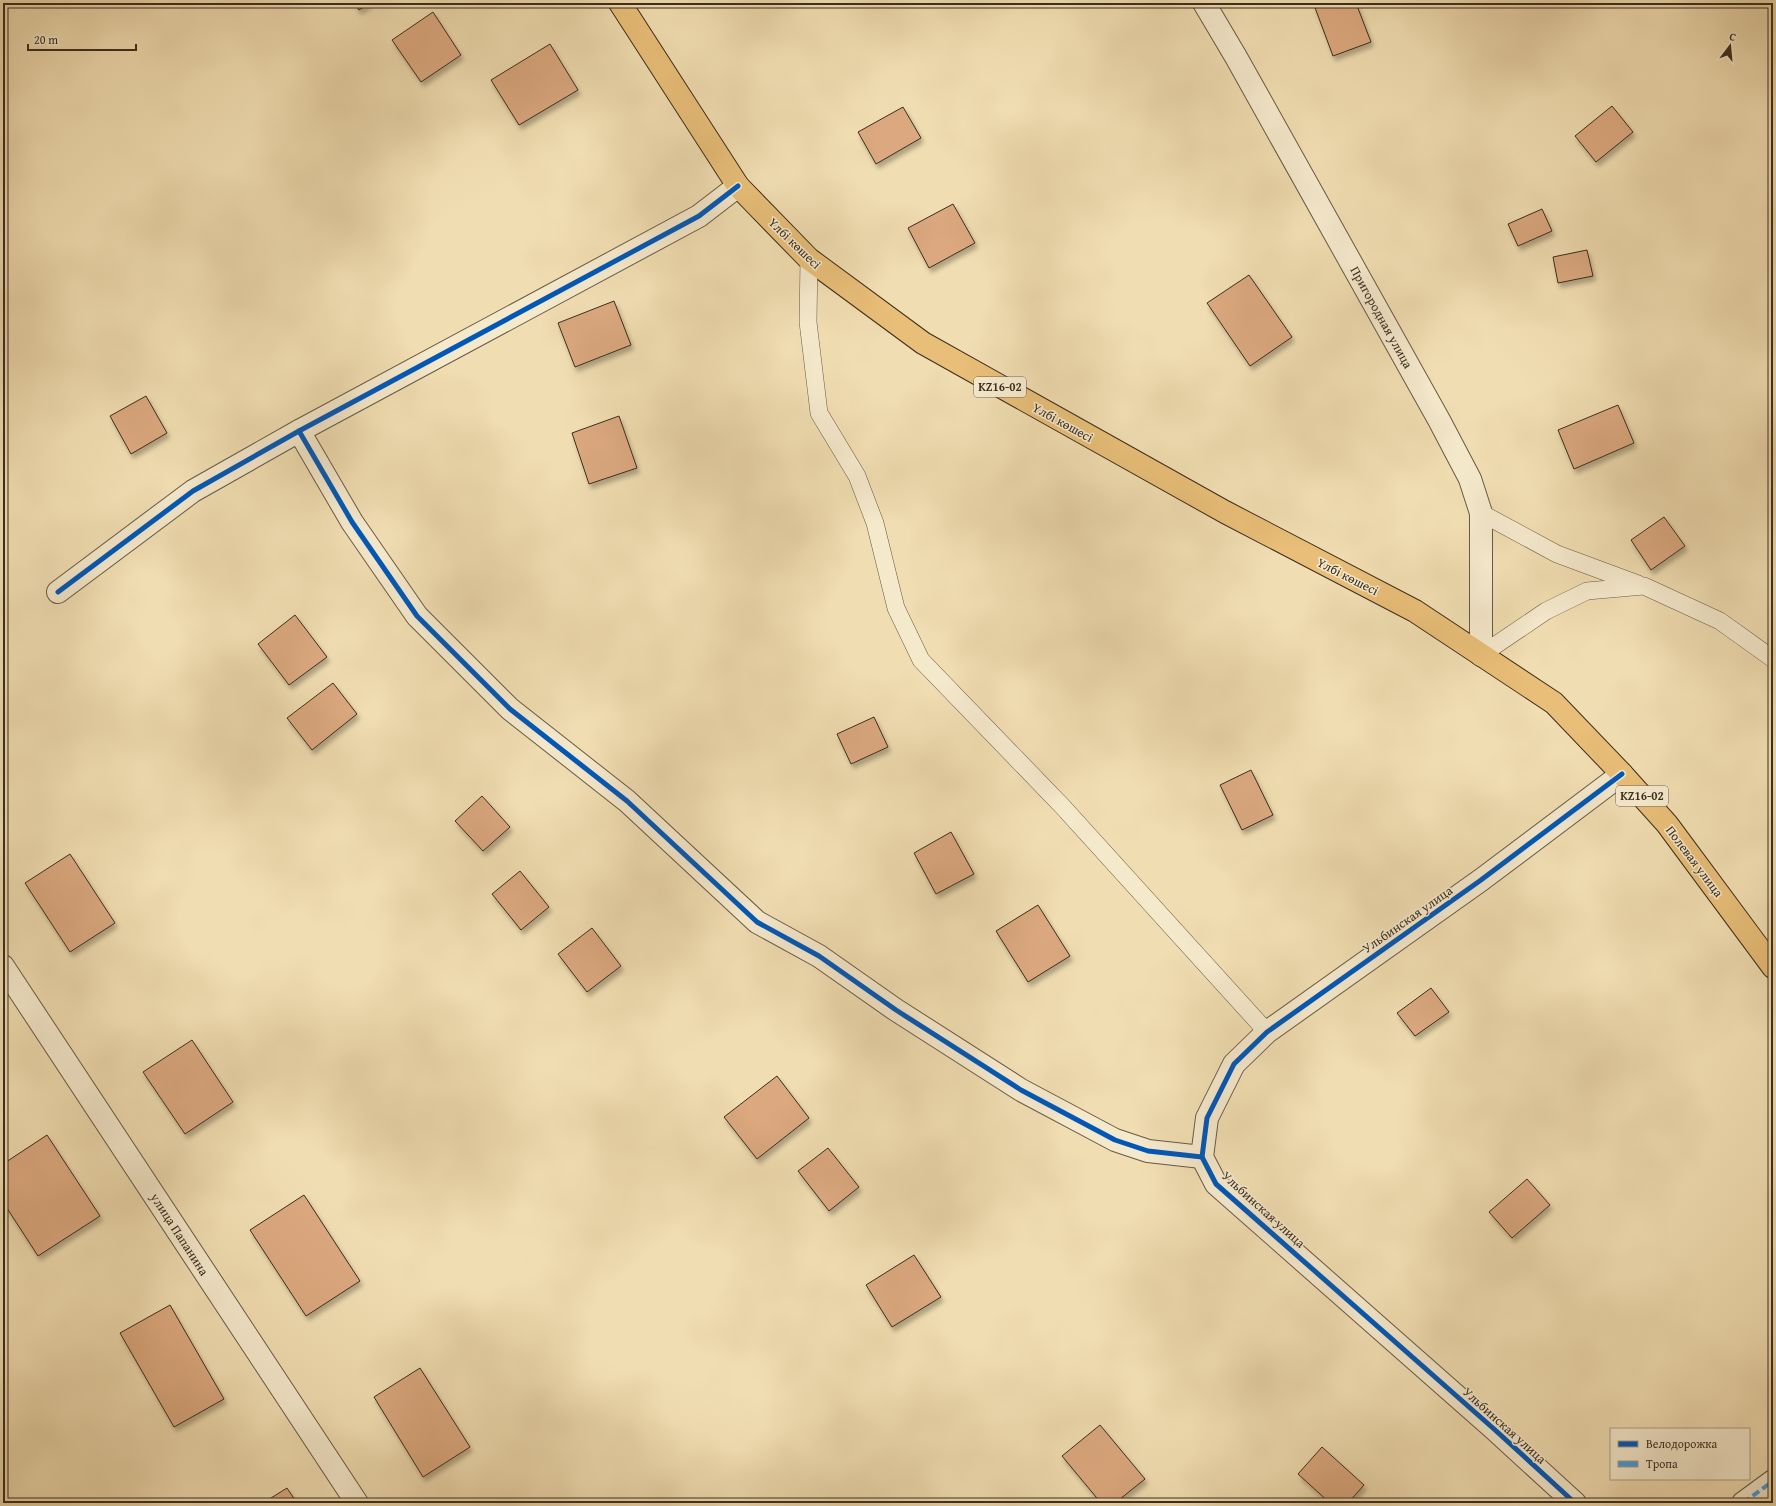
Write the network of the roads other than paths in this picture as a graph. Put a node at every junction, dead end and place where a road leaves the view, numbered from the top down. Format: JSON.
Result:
{"nodes":[{"id":1,"x":620,"y":3,"type":"edge"},
{"id":2,"x":1204,"y":3,"type":"edge"},
{"id":3,"x":738,"y":186,"type":"junction"},
{"id":4,"x":808,"y":259,"type":"junction"},
{"id":5,"x":300,"y":430,"type":"junction"},
{"id":6,"x":1481,"y":513,"type":"junction"},
{"id":7,"x":1644,"y":586,"type":"junction"},
{"id":8,"x":58,"y":592,"type":"dead end"},
{"id":9,"x":1481,"y":655,"type":"junction"},
{"id":10,"x":1773,"y":659,"type":"edge"},
{"id":11,"x":1622,"y":774,"type":"junction"},
{"id":12,"x":3,"y":966,"type":"edge"},
{"id":13,"x":1773,"y":967,"type":"edge"},
{"id":14,"x":1267,"y":1032,"type":"junction"},
{"id":15,"x":1202,"y":1157,"type":"junction"},
{"id":16,"x":1773,"y":1481,"type":"edge"},
{"id":17,"x":357,"y":1503,"type":"edge"},
{"id":18,"x":1575,"y":1503,"type":"edge"},
{"id":19,"x":1743,"y":1503,"type":"edge"}],
"edges":[{"from":1,"to":3,"type":"main road","name":"Үлбі көшесі","number":"KZ16-02"},
{"from":2,"to":6,"type":"street","name":"Пригородная улица"},
{"from":3,"to":4,"type":"main road","name":"Үлбі көшесі","number":"KZ16-02"},
{"from":3,"to":5,"type":"street"},
{"from":4,"to":9,"type":"main road","name":"Үлбі көшесі","number":"KZ16-02"},
{"from":4,"to":14,"type":"lane"},
{"from":5,"to":8,"type":"street"},
{"from":5,"to":15,"type":"street"},
{"from":6,"to":7,"type":"lane"},
{"from":6,"to":9,"type":"street","name":"Пригородная улица"},
{"from":7,"to":9,"type":"lane"},
{"from":7,"to":10,"type":"lane"},
{"from":9,"to":11,"type":"main road","name":"Полевая улица","number":"KZ16-02"},
{"from":11,"to":13,"type":"main road","name":"Полевая улица","number":"KZ16-02"},
{"from":11,"to":14,"type":"street","name":"Ульбинская улица"},
{"from":12,"to":17,"type":"street","name":"улица Папанина"},
{"from":14,"to":15,"type":"street","name":"Ульбинская улица"},
{"from":15,"to":18,"type":"street","name":"Ульбинская улица"},
{"from":16,"to":19,"type":"street"}]}
